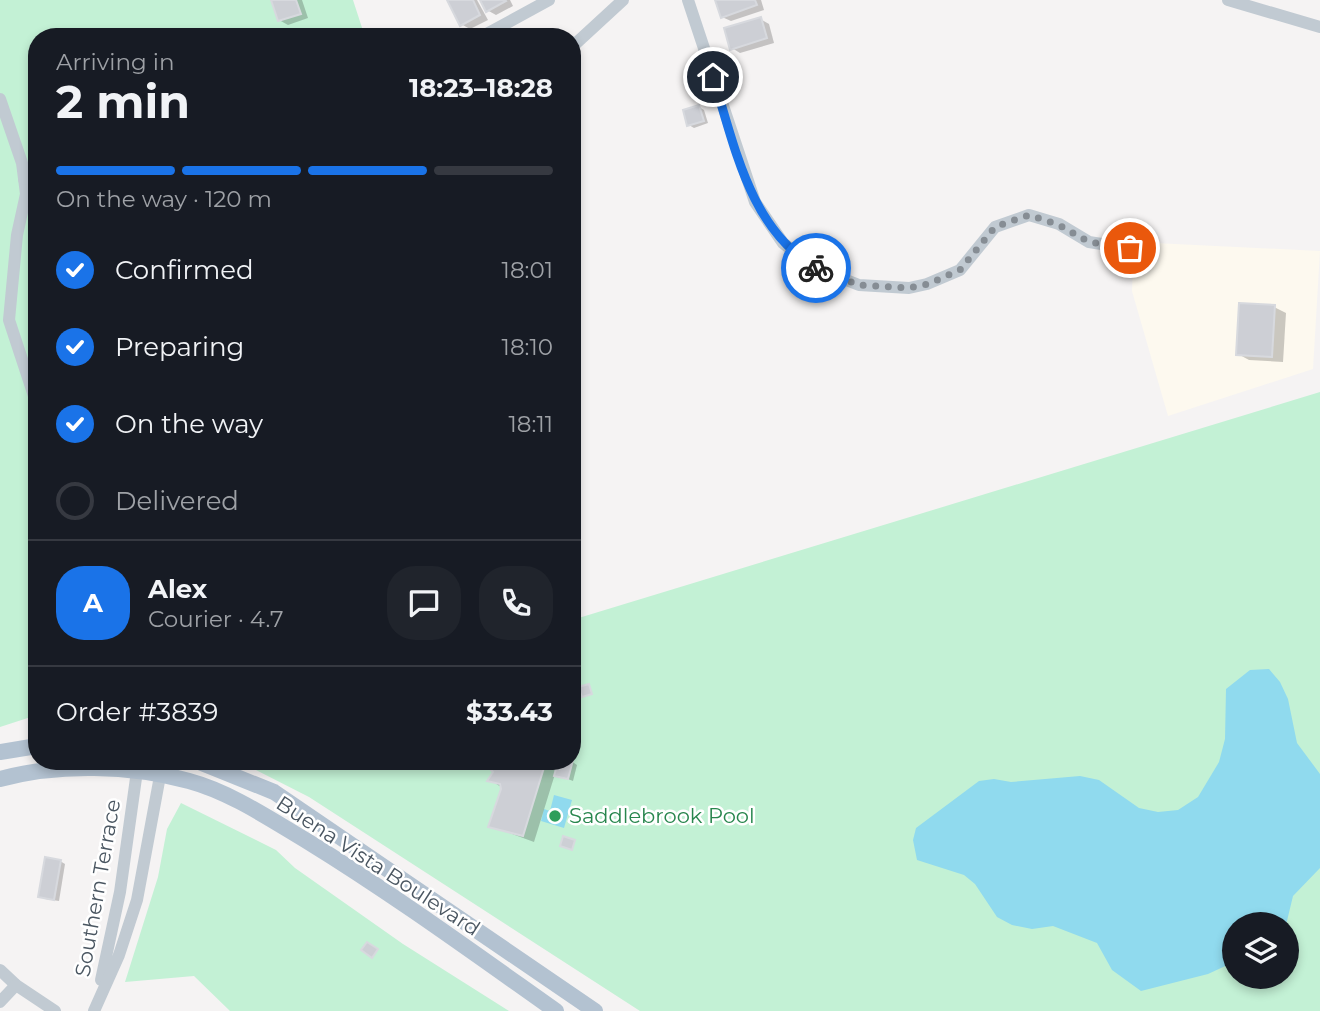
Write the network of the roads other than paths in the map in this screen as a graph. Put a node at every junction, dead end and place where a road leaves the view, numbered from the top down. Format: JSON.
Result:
{"nodes":[{"id":1,"x":550,"y":0,"type":"edge"},
{"id":2,"x":623,"y":0,"type":"edge"},
{"id":3,"x":688,"y":0,"type":"edge"},
{"id":4,"x":1228,"y":0,"type":"edge"},
{"id":5,"x":1320,"y":27,"type":"edge"},
{"id":6,"x":498,"y":28,"type":"edge"},
{"id":7,"x":581,"y":39,"type":"edge"},
{"id":8,"x":0,"y":99,"type":"edge"},
{"id":9,"x":28,"y":174,"type":"edge"},
{"id":10,"x":24,"y":179,"type":"junction"},
{"id":11,"x":1151,"y":251,"type":"dead end"},
{"id":12,"x":28,"y":378,"type":"edge"},
{"id":13,"x":28,"y":747,"type":"edge"},
{"id":14,"x":0,"y":752,"type":"edge"},
{"id":15,"x":59,"y":770,"type":"edge"},
{"id":16,"x":137,"y":770,"type":"edge"},
{"id":17,"x":162,"y":770,"type":"edge"},
{"id":18,"x":164,"y":770,"type":"edge"},
{"id":19,"x":219,"y":770,"type":"edge"},
{"id":20,"x":0,"y":779,"type":"edge"},
{"id":21,"x":115,"y":923,"type":"junction"},
{"id":22,"x":129,"y":928,"type":"junction"},
{"id":23,"x":0,"y":970,"type":"edge"},
{"id":24,"x":16,"y":985,"type":"junction"},
{"id":25,"x":0,"y":1002,"type":"edge"},
{"id":26,"x":55,"y":1011,"type":"edge"},
{"id":27,"x":94,"y":1011,"type":"edge"},
{"id":28,"x":556,"y":1011,"type":"edge"},
{"id":29,"x":595,"y":1011,"type":"edge"}],
"edges":[{"from":1,"to":6,"type":"street"},
{"from":2,"to":7,"type":"street"},
{"from":3,"to":11,"type":"street"},
{"from":4,"to":5,"type":"street"},
{"from":8,"to":10,"type":"street"},
{"from":9,"to":10,"type":"street"},
{"from":10,"to":12,"type":"street"},
{"from":13,"to":14,"type":"main road"},
{"from":15,"to":20,"type":"main road","name":"Buena Vista Boulevard"},
{"from":16,"to":21,"type":"street","name":"Southern Terrace"},
{"from":17,"to":22,"type":"street","name":"Southern Terrace"},
{"from":18,"to":28,"type":"main road","name":"Buena Vista Boulevard"},
{"from":19,"to":29,"type":"main road","name":"Buena Vista Boulevard"},
{"from":21,"to":22,"type":"street"},
{"from":21,"to":27,"type":"street","name":"Southern Terrace"},
{"from":22,"to":27,"type":"street","name":"Southern Terrace"},
{"from":23,"to":24,"type":"street"},
{"from":24,"to":25,"type":"street"},
{"from":24,"to":26,"type":"street"}]}
